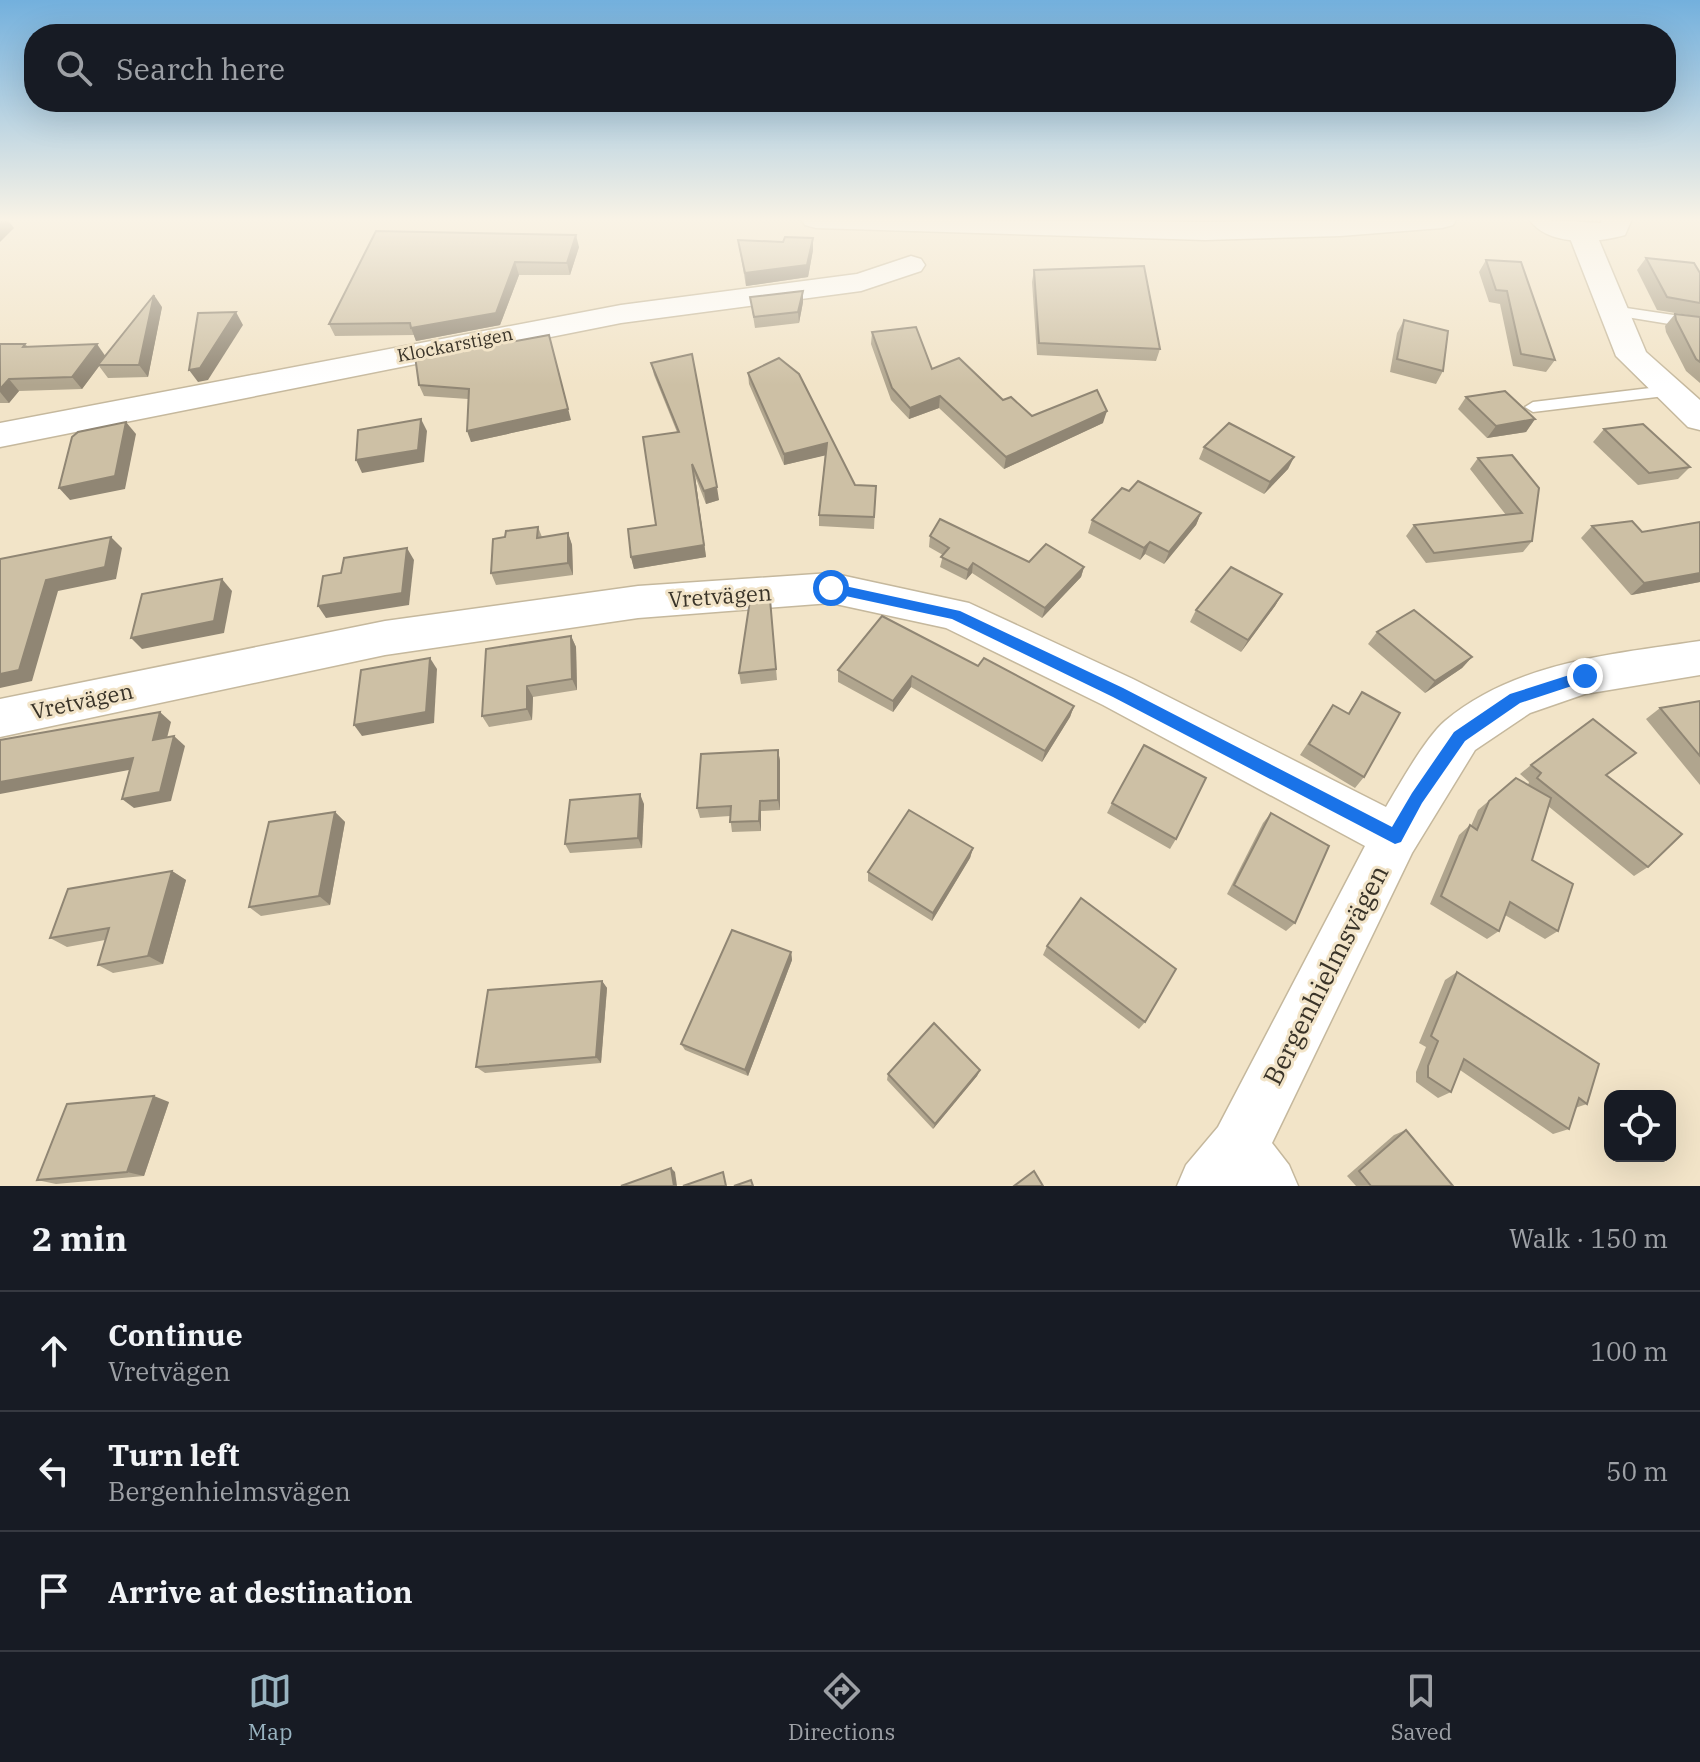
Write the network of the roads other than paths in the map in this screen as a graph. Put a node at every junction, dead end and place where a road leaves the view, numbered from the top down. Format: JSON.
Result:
{"nodes":[{"id":1,"x":884,"y":274,"type":"edge"},
{"id":2,"x":1598,"y":274,"type":"edge"},
{"id":3,"x":1613,"y":311,"type":"junction"},
{"id":4,"x":1700,"y":324,"type":"edge"},
{"id":5,"x":1667,"y":391,"type":"junction"},
{"id":6,"x":1533,"y":407,"type":"dead end"},
{"id":7,"x":1700,"y":419,"type":"edge"},
{"id":8,"x":0,"y":435,"type":"edge"},
{"id":9,"x":1700,"y":658,"type":"edge"},
{"id":10,"x":0,"y":718,"type":"edge"},
{"id":11,"x":1395,"y":837,"type":"junction"},
{"id":12,"x":1238,"y":1173,"type":"edge"}],
"edges":[{"from":1,"to":8,"type":"street","name":"Klockarstigen"},
{"from":2,"to":3,"type":"street"},
{"from":3,"to":4,"type":"lane"},
{"from":3,"to":5,"type":"street"},
{"from":5,"to":6,"type":"lane"},
{"from":5,"to":7,"type":"street"},
{"from":9,"to":11,"type":"street","name":"Bergenhielmsvägen"},
{"from":10,"to":11,"type":"street","name":"Vretvägen"},
{"from":11,"to":12,"type":"street","name":"Bergenhielmsvägen"}]}
